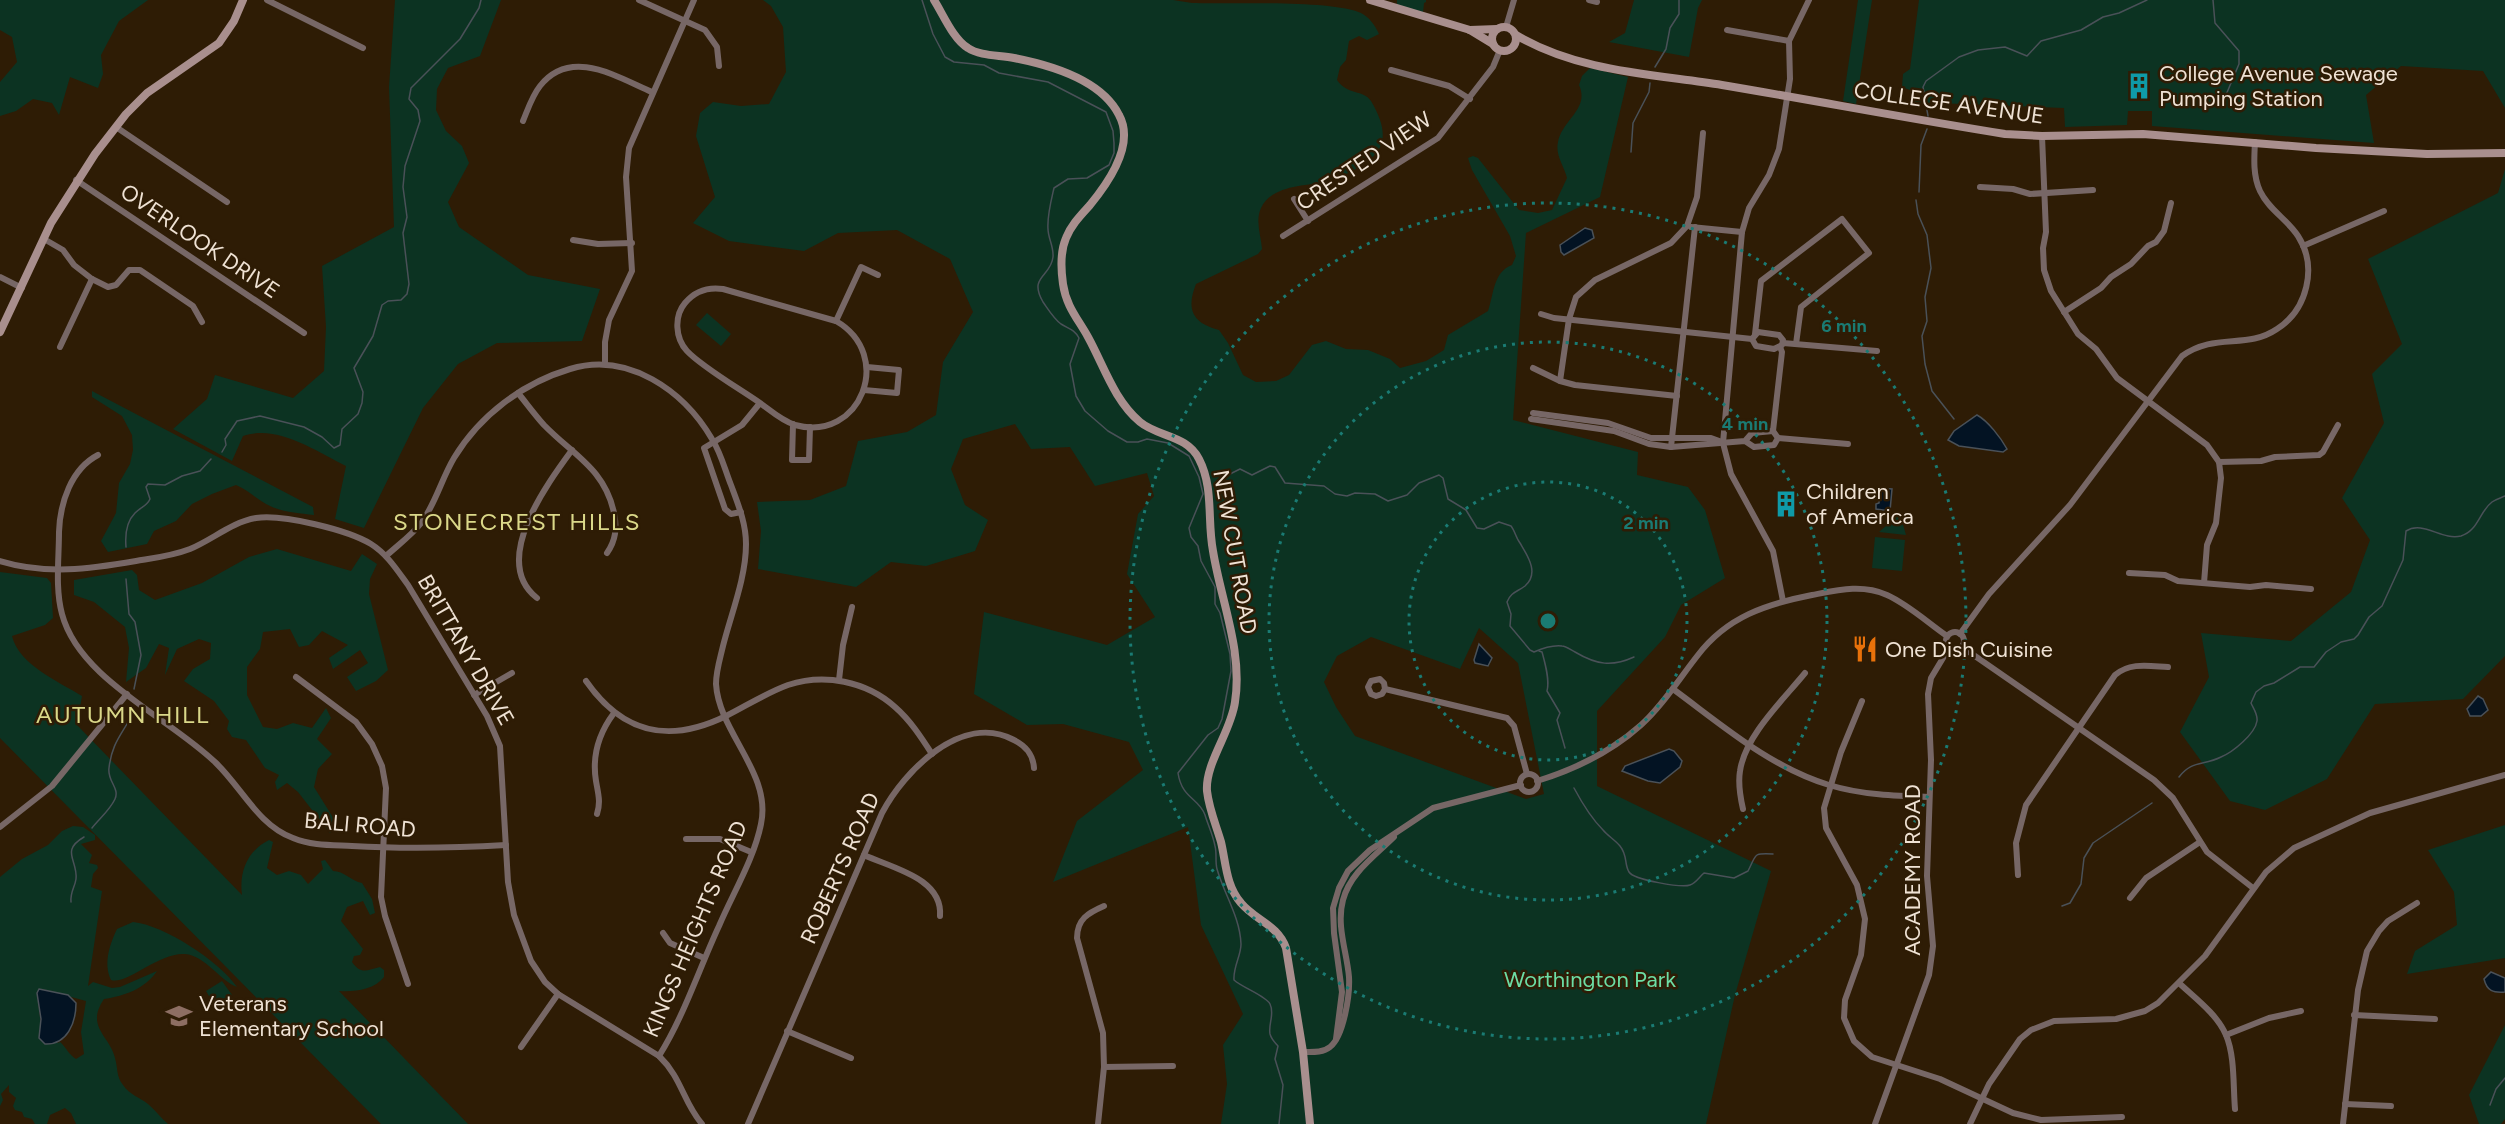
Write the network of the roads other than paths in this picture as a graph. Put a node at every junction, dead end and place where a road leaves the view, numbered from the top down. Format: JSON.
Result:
{"nodes":[{"id":1,"x":243,"y":0,"type":"edge"},
{"id":2,"x":267,"y":0,"type":"edge"},
{"id":3,"x":639,"y":0,"type":"edge"},
{"id":4,"x":694,"y":0,"type":"edge"},
{"id":5,"x":934,"y":0,"type":"edge"},
{"id":6,"x":1370,"y":0,"type":"edge"},
{"id":7,"x":1514,"y":0,"type":"edge"},
{"id":8,"x":1589,"y":0,"type":"edge"},
{"id":9,"x":1809,"y":0,"type":"edge"},
{"id":10,"x":1597,"y":2,"type":"dead end"},
{"id":11,"x":685,"y":21,"type":"junction"},
{"id":12,"x":1506,"y":27,"type":"junction"},
{"id":13,"x":1497,"y":29,"type":"junction"},
{"id":14,"x":1470,"y":30,"type":"junction"},
{"id":15,"x":1727,"y":30,"type":"dead end"},
{"id":16,"x":1516,"y":35,"type":"junction"},
{"id":17,"x":1789,"y":41,"type":"junction"},
{"id":18,"x":1496,"y":47,"type":"junction"},
{"id":19,"x":1536,"y":47,"type":"junction"},
{"id":20,"x":363,"y":48,"type":"dead end"},
{"id":21,"x":1513,"y":48,"type":"junction"},
{"id":22,"x":719,"y":66,"type":"dead end"},
{"id":23,"x":1391,"y":70,"type":"dead end"},
{"id":24,"x":652,"y":92,"type":"junction"},
{"id":25,"x":1787,"y":96,"type":"junction"},
{"id":26,"x":1470,"y":99,"type":"junction"},
{"id":27,"x":523,"y":120,"type":"dead end"},
{"id":28,"x":116,"y":127,"type":"junction"},
{"id":29,"x":1703,"y":133,"type":"dead end"},
{"id":30,"x":2042,"y":136,"type":"junction"},
{"id":31,"x":2255,"y":142,"type":"junction"},
{"id":32,"x":2505,"y":153,"type":"edge"},
{"id":33,"x":76,"y":180,"type":"junction"},
{"id":34,"x":1980,"y":187,"type":"dead end"},
{"id":35,"x":2093,"y":190,"type":"dead end"},
{"id":36,"x":2045,"y":193,"type":"junction"},
{"id":37,"x":1294,"y":199,"type":"dead end"},
{"id":38,"x":227,"y":202,"type":"dead end"},
{"id":39,"x":2171,"y":203,"type":"dead end"},
{"id":40,"x":2384,"y":211,"type":"dead end"},
{"id":41,"x":1308,"y":221,"type":"junction"},
{"id":42,"x":1691,"y":227,"type":"junction"},
{"id":43,"x":1742,"y":232,"type":"junction"},
{"id":44,"x":1283,"y":236,"type":"dead end"},
{"id":45,"x":44,"y":239,"type":"junction"},
{"id":46,"x":573,"y":240,"type":"dead end"},
{"id":47,"x":632,"y":243,"type":"junction"},
{"id":48,"x":2303,"y":246,"type":"junction"},
{"id":49,"x":878,"y":275,"type":"dead end"},
{"id":50,"x":0,"y":278,"type":"edge"},
{"id":51,"x":92,"y":279,"type":"junction"},
{"id":52,"x":22,"y":288,"type":"junction"},
{"id":53,"x":2064,"y":312,"type":"junction"},
{"id":54,"x":1541,"y":314,"type":"dead end"},
{"id":55,"x":1569,"y":319,"type":"junction"},
{"id":56,"x":836,"y":321,"type":"junction"},
{"id":57,"x":202,"y":322,"type":"dead end"},
{"id":58,"x":0,"y":332,"type":"edge"},
{"id":59,"x":1683,"y":332,"type":"junction"},
{"id":60,"x":304,"y":333,"type":"dead end"},
{"id":61,"x":1754,"y":336,"type":"junction"},
{"id":62,"x":1731,"y":337,"type":"junction"},
{"id":63,"x":1796,"y":344,"type":"junction"},
{"id":64,"x":1781,"y":345,"type":"junction"},
{"id":65,"x":60,"y":347,"type":"dead end"},
{"id":66,"x":1878,"y":351,"type":"dead end"},
{"id":67,"x":604,"y":364,"type":"junction"},
{"id":68,"x":867,"y":367,"type":"junction"},
{"id":69,"x":1533,"y":368,"type":"dead end"},
{"id":70,"x":1560,"y":381,"type":"junction"},
{"id":71,"x":864,"y":390,"type":"junction"},
{"id":72,"x":518,"y":393,"type":"junction"},
{"id":73,"x":1677,"y":396,"type":"junction"},
{"id":74,"x":2147,"y":400,"type":"junction"},
{"id":75,"x":760,"y":403,"type":"junction"},
{"id":76,"x":1532,"y":416,"type":"dead end"},
{"id":77,"x":793,"y":424,"type":"junction"},
{"id":78,"x":2338,"y":425,"type":"dead end"},
{"id":79,"x":810,"y":427,"type":"junction"},
{"id":80,"x":1773,"y":431,"type":"junction"},
{"id":81,"x":1778,"y":438,"type":"junction"},
{"id":82,"x":1745,"y":441,"type":"junction"},
{"id":83,"x":714,"y":442,"type":"junction"},
{"id":84,"x":1671,"y":443,"type":"junction"},
{"id":85,"x":1723,"y":443,"type":"junction"},
{"id":86,"x":1848,"y":444,"type":"dead end"},
{"id":87,"x":572,"y":450,"type":"junction"},
{"id":88,"x":98,"y":454,"type":"dead end"},
{"id":89,"x":2219,"y":462,"type":"junction"},
{"id":90,"x":741,"y":512,"type":"junction"},
{"id":91,"x":607,"y":552,"type":"dead end"},
{"id":92,"x":386,"y":556,"type":"junction"},
{"id":93,"x":0,"y":561,"type":"edge"},
{"id":94,"x":59,"y":571,"type":"junction"},
{"id":95,"x":2129,"y":573,"type":"dead end"},
{"id":96,"x":2204,"y":583,"type":"junction"},
{"id":97,"x":2311,"y":589,"type":"dead end"},
{"id":98,"x":537,"y":598,"type":"dead end"},
{"id":99,"x":1783,"y":601,"type":"junction"},
{"id":100,"x":852,"y":607,"type":"dead end"},
{"id":101,"x":1960,"y":634,"type":"junction"},
{"id":102,"x":1947,"y":636,"type":"junction"},
{"id":103,"x":1962,"y":647,"type":"junction"},
{"id":104,"x":1949,"y":648,"type":"junction"},
{"id":105,"x":2168,"y":667,"type":"dead end"},
{"id":106,"x":512,"y":673,"type":"dead end"},
{"id":107,"x":1805,"y":673,"type":"dead end"},
{"id":108,"x":296,"y":677,"type":"dead end"},
{"id":109,"x":839,"y":680,"type":"junction"},
{"id":110,"x":586,"y":681,"type":"dead end"},
{"id":111,"x":1385,"y":689,"type":"dead end"},
{"id":112,"x":1673,"y":689,"type":"junction"},
{"id":113,"x":127,"y":694,"type":"junction"},
{"id":114,"x":474,"y":694,"type":"junction"},
{"id":115,"x":1862,"y":701,"type":"dead end"},
{"id":116,"x":614,"y":713,"type":"junction"},
{"id":117,"x":725,"y":717,"type":"junction"},
{"id":118,"x":2079,"y":727,"type":"junction"},
{"id":119,"x":1749,"y":745,"type":"junction"},
{"id":120,"x":932,"y":754,"type":"junction"},
{"id":121,"x":1034,"y":768,"type":"dead end"},
{"id":122,"x":1527,"y":774,"type":"junction"},
{"id":123,"x":2505,"y":775,"type":"edge"},
{"id":124,"x":1537,"y":781,"type":"junction"},
{"id":125,"x":1521,"y":785,"type":"junction"},
{"id":126,"x":1830,"y":785,"type":"junction"},
{"id":127,"x":1929,"y":797,"type":"junction"},
{"id":128,"x":1743,"y":809,"type":"dead end"},
{"id":129,"x":597,"y":814,"type":"dead end"},
{"id":130,"x":0,"y":827,"type":"edge"},
{"id":131,"x":686,"y":839,"type":"dead end"},
{"id":132,"x":2200,"y":842,"type":"junction"},
{"id":133,"x":506,"y":845,"type":"junction"},
{"id":134,"x":383,"y":848,"type":"junction"},
{"id":135,"x":752,"y":852,"type":"junction"},
{"id":136,"x":864,"y":855,"type":"junction"},
{"id":137,"x":2018,"y":875,"type":"dead end"},
{"id":138,"x":2253,"y":888,"type":"junction"},
{"id":139,"x":2130,"y":898,"type":"dead end"},
{"id":140,"x":2417,"y":903,"type":"dead end"},
{"id":141,"x":1104,"y":906,"type":"dead end"},
{"id":142,"x":940,"y":916,"type":"dead end"},
{"id":143,"x":663,"y":933,"type":"dead end"},
{"id":144,"x":704,"y":958,"type":"junction"},
{"id":145,"x":2179,"y":982,"type":"junction"},
{"id":146,"x":408,"y":984,"type":"dead end"},
{"id":147,"x":558,"y":994,"type":"junction"},
{"id":148,"x":2301,"y":1011,"type":"dead end"},
{"id":149,"x":2354,"y":1015,"type":"junction"},
{"id":150,"x":2435,"y":1019,"type":"dead end"},
{"id":151,"x":787,"y":1031,"type":"junction"},
{"id":152,"x":2226,"y":1035,"type":"junction"},
{"id":153,"x":520,"y":1047,"type":"dead end"},
{"id":154,"x":1303,"y":1052,"type":"junction"},
{"id":155,"x":659,"y":1056,"type":"junction"},
{"id":156,"x":851,"y":1058,"type":"dead end"},
{"id":157,"x":1173,"y":1066,"type":"dead end"},
{"id":158,"x":1896,"y":1066,"type":"junction"},
{"id":159,"x":1104,"y":1067,"type":"junction"},
{"id":160,"x":1980,"y":1099,"type":"junction"},
{"id":161,"x":2345,"y":1104,"type":"junction"},
{"id":162,"x":2391,"y":1106,"type":"dead end"},
{"id":163,"x":2235,"y":1109,"type":"dead end"},
{"id":164,"x":2122,"y":1116,"type":"dead end"},
{"id":165,"x":702,"y":1124,"type":"edge"},
{"id":166,"x":748,"y":1124,"type":"edge"},
{"id":167,"x":1098,"y":1124,"type":"edge"},
{"id":168,"x":1310,"y":1124,"type":"edge"},
{"id":169,"x":1875,"y":1124,"type":"edge"},
{"id":170,"x":1970,"y":1124,"type":"edge"},
{"id":171,"x":2343,"y":1124,"type":"edge"}],
"edges":[{"from":1,"to":28,"type":"street"},
{"from":2,"to":20,"type":"street"},
{"from":3,"to":11,"type":"street"},
{"from":4,"to":11,"type":"street"},
{"from":5,"to":154,"type":"street","name":"NEW CUT ROAD"},
{"from":6,"to":14,"type":"street"},
{"from":7,"to":12,"type":"street"},
{"from":8,"to":10,"type":"street"},
{"from":9,"to":17,"type":"street"},
{"from":11,"to":22,"type":"street"},
{"from":11,"to":24,"type":"street"},
{"from":12,"to":13,"type":"street"},
{"from":12,"to":16,"type":"street","name":"COLLEGE AVENUE"},
{"from":13,"to":14,"type":"street"},
{"from":13,"to":18,"type":"street"},
{"from":14,"to":18,"type":"street"},
{"from":15,"to":17,"type":"street"},
{"from":16,"to":19,"type":"street","name":"COLLEGE AVENUE"},
{"from":16,"to":21,"type":"street"},
{"from":17,"to":25,"type":"street"},
{"from":18,"to":21,"type":"street","name":"COLLEGE AVENUE"},
{"from":18,"to":26,"type":"street","name":"CRESTED VIEW"},
{"from":19,"to":21,"type":"street","name":"COLLEGE AVENUE"},
{"from":19,"to":25,"type":"street","name":"COLLEGE AVENUE"},
{"from":23,"to":26,"type":"street"},
{"from":24,"to":27,"type":"street"},
{"from":24,"to":47,"type":"street"},
{"from":25,"to":30,"type":"street","name":"COLLEGE AVENUE"},
{"from":25,"to":43,"type":"street"},
{"from":26,"to":41,"type":"street","name":"CRESTED VIEW"},
{"from":28,"to":33,"type":"street"},
{"from":28,"to":38,"type":"street"},
{"from":29,"to":42,"type":"street"},
{"from":30,"to":31,"type":"street","name":"COLLEGE AVENUE"},
{"from":30,"to":36,"type":"street"},
{"from":31,"to":32,"type":"street","name":"COLLEGE AVENUE"},
{"from":31,"to":48,"type":"street"},
{"from":33,"to":45,"type":"street"},
{"from":33,"to":60,"type":"street","name":"OVERLOOK DRIVE"},
{"from":34,"to":36,"type":"street"},
{"from":35,"to":36,"type":"street"},
{"from":36,"to":53,"type":"street"},
{"from":37,"to":41,"type":"street"},
{"from":39,"to":53,"type":"street"},
{"from":40,"to":48,"type":"street"},
{"from":41,"to":44,"type":"street","name":"CRESTED VIEW"},
{"from":42,"to":43,"type":"street"},
{"from":42,"to":55,"type":"street"},
{"from":42,"to":59,"type":"street"},
{"from":43,"to":62,"type":"street"},
{"from":45,"to":51,"type":"street"},
{"from":45,"to":52,"type":"street"},
{"from":46,"to":47,"type":"street"},
{"from":47,"to":67,"type":"street"},
{"from":48,"to":74,"type":"street"},
{"from":49,"to":56,"type":"street"},
{"from":50,"to":52,"type":"street"},
{"from":51,"to":57,"type":"street"},
{"from":51,"to":65,"type":"street"},
{"from":52,"to":58,"type":"street"},
{"from":53,"to":74,"type":"street"},
{"from":54,"to":55,"type":"street"},
{"from":55,"to":59,"type":"street"},
{"from":55,"to":70,"type":"street"},
{"from":56,"to":68,"type":"street"},
{"from":56,"to":75,"type":"street"},
{"from":59,"to":62,"type":"street"},
{"from":59,"to":73,"type":"street"},
{"from":61,"to":62,"type":"street"},
{"from":61,"to":63,"type":"street"},
{"from":61,"to":64,"type":"street"},
{"from":61,"to":64,"type":"street"},
{"from":62,"to":85,"type":"street"},
{"from":63,"to":64,"type":"street"},
{"from":63,"to":66,"type":"street"},
{"from":64,"to":80,"type":"street"},
{"from":67,"to":72,"type":"street","name":"KINGS HEIGHTS ROAD"},
{"from":67,"to":83,"type":"street","name":"KINGS HEIGHTS ROAD"},
{"from":68,"to":71,"type":"street"},
{"from":68,"to":71,"type":"street"},
{"from":69,"to":70,"type":"street"},
{"from":70,"to":73,"type":"street"},
{"from":71,"to":79,"type":"street"},
{"from":72,"to":87,"type":"street"},
{"from":72,"to":92,"type":"street","name":"KINGS HEIGHTS ROAD"},
{"from":73,"to":84,"type":"street"},
{"from":74,"to":89,"type":"street"},
{"from":74,"to":101,"type":"street"},
{"from":75,"to":77,"type":"street"},
{"from":75,"to":83,"type":"street"},
{"from":76,"to":84,"type":"street"},
{"from":77,"to":79,"type":"street"},
{"from":77,"to":79,"type":"street"},
{"from":78,"to":89,"type":"street"},
{"from":80,"to":81,"type":"street"},
{"from":80,"to":82,"type":"street"},
{"from":81,"to":82,"type":"street"},
{"from":81,"to":86,"type":"street"},
{"from":82,"to":85,"type":"street"},
{"from":83,"to":90,"type":"street","name":"KINGS HEIGHTS ROAD"},
{"from":83,"to":90,"type":"street"},
{"from":84,"to":85,"type":"street"},
{"from":85,"to":99,"type":"street"},
{"from":87,"to":91,"type":"street"},
{"from":87,"to":98,"type":"street"},
{"from":88,"to":94,"type":"street","name":"BALI ROAD"},
{"from":89,"to":96,"type":"street"},
{"from":90,"to":117,"type":"street","name":"KINGS HEIGHTS ROAD"},
{"from":92,"to":94,"type":"street","name":"BRITTANY DRIVE"},
{"from":92,"to":114,"type":"street","name":"BRITTANY DRIVE"},
{"from":93,"to":94,"type":"street","name":"BRITTANY DRIVE"},
{"from":94,"to":113,"type":"street","name":"BALI ROAD"},
{"from":95,"to":96,"type":"street"},
{"from":96,"to":97,"type":"street"},
{"from":99,"to":102,"type":"street"},
{"from":99,"to":112,"type":"street"},
{"from":100,"to":109,"type":"street"},
{"from":101,"to":102,"type":"street"},
{"from":101,"to":103,"type":"street"},
{"from":102,"to":104,"type":"street"},
{"from":103,"to":104,"type":"street"},
{"from":103,"to":118,"type":"street"},
{"from":104,"to":127,"type":"street","name":"ACADEMY ROAD"},
{"from":105,"to":118,"type":"street"},
{"from":106,"to":114,"type":"street"},
{"from":107,"to":119,"type":"street"},
{"from":108,"to":134,"type":"street"},
{"from":109,"to":117,"type":"street"},
{"from":109,"to":120,"type":"street"},
{"from":110,"to":116,"type":"street"},
{"from":111,"to":122,"type":"street"},
{"from":112,"to":119,"type":"street"},
{"from":112,"to":124,"type":"street"},
{"from":113,"to":130,"type":"street"},
{"from":113,"to":134,"type":"street","name":"BALI ROAD"},
{"from":114,"to":133,"type":"street","name":"BRITTANY DRIVE"},
{"from":115,"to":126,"type":"street"},
{"from":116,"to":117,"type":"street"},
{"from":116,"to":129,"type":"street"},
{"from":117,"to":135,"type":"street","name":"KINGS HEIGHTS ROAD"},
{"from":118,"to":132,"type":"street"},
{"from":118,"to":137,"type":"street"},
{"from":119,"to":126,"type":"street"},
{"from":119,"to":128,"type":"street"},
{"from":120,"to":121,"type":"street","name":"ROBERTS ROAD"},
{"from":120,"to":136,"type":"street","name":"ROBERTS ROAD"},
{"from":122,"to":124,"type":"street"},
{"from":122,"to":125,"type":"street"},
{"from":123,"to":138,"type":"street"},
{"from":124,"to":125,"type":"street"},
{"from":125,"to":154,"type":"street"},
{"from":126,"to":127,"type":"street"},
{"from":126,"to":158,"type":"street"},
{"from":127,"to":158,"type":"street","name":"ACADEMY ROAD"},
{"from":131,"to":135,"type":"street"},
{"from":132,"to":138,"type":"street"},
{"from":132,"to":139,"type":"street"},
{"from":133,"to":134,"type":"street","name":"BALI ROAD"},
{"from":133,"to":147,"type":"street","name":"BRITTANY DRIVE"},
{"from":134,"to":146,"type":"street"},
{"from":135,"to":144,"type":"street","name":"KINGS HEIGHTS ROAD"},
{"from":136,"to":142,"type":"street"},
{"from":136,"to":151,"type":"street","name":"ROBERTS ROAD"},
{"from":138,"to":145,"type":"street"},
{"from":140,"to":149,"type":"street"},
{"from":141,"to":159,"type":"street"},
{"from":143,"to":144,"type":"street"},
{"from":144,"to":155,"type":"street","name":"KINGS HEIGHTS ROAD"},
{"from":145,"to":152,"type":"street"},
{"from":145,"to":160,"type":"street"},
{"from":147,"to":153,"type":"street"},
{"from":147,"to":155,"type":"street","name":"BRITTANY DRIVE"},
{"from":148,"to":152,"type":"street"},
{"from":149,"to":150,"type":"street"},
{"from":149,"to":161,"type":"street"},
{"from":151,"to":156,"type":"street"},
{"from":151,"to":166,"type":"street","name":"ROBERTS ROAD"},
{"from":152,"to":163,"type":"street"},
{"from":154,"to":168,"type":"street","name":"NEW CUT ROAD"},
{"from":155,"to":165,"type":"street","name":"BRITTANY DRIVE"},
{"from":157,"to":159,"type":"street"},
{"from":158,"to":160,"type":"street"},
{"from":158,"to":169,"type":"street","name":"ACADEMY ROAD"},
{"from":159,"to":167,"type":"street"},
{"from":160,"to":164,"type":"street"},
{"from":160,"to":170,"type":"street"},
{"from":161,"to":162,"type":"street"},
{"from":161,"to":171,"type":"street"}]}
